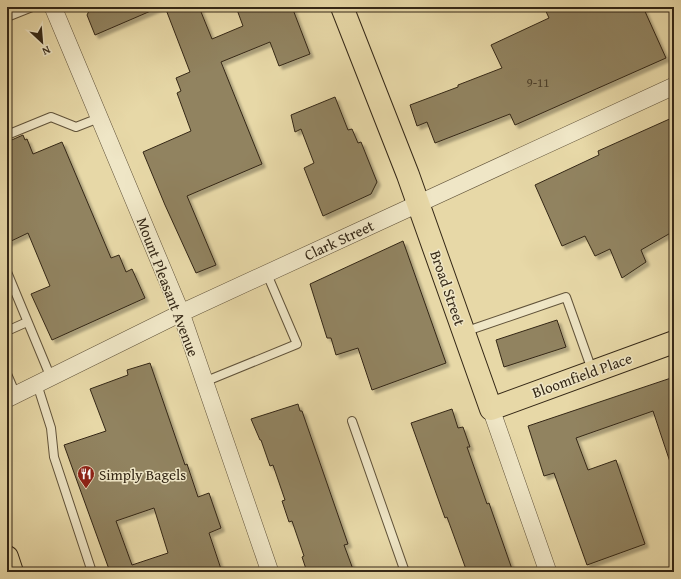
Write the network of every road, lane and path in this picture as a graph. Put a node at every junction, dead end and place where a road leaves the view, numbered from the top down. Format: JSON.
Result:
{"nodes":[{"id":1,"x":32,"y":7,"type":"edge"},
{"id":2,"x":53,"y":7,"type":"edge"},
{"id":3,"x":342,"y":7,"type":"edge"},
{"id":4,"x":7,"y":17,"type":"edge"},
{"id":5,"x":674,"y":86,"type":"edge"},
{"id":6,"x":99,"y":118,"type":"junction"},
{"id":7,"x":7,"y":135,"type":"edge"},
{"id":8,"x":418,"y":203,"type":"junction"},
{"id":9,"x":7,"y":272,"type":"edge"},
{"id":10,"x":267,"y":274,"type":"junction"},
{"id":11,"x":181,"y":313,"type":"junction"},
{"id":12,"x":27,"y":322,"type":"junction"},
{"id":13,"x":7,"y":331,"type":"edge"},
{"id":14,"x":464,"y":332,"type":"junction"},
{"id":15,"x":674,"y":342,"type":"edge"},
{"id":16,"x":592,"y":372,"type":"junction"},
{"id":17,"x":7,"y":374,"type":"edge"},
{"id":18,"x":44,"y":381,"type":"junction"},
{"id":19,"x":204,"y":382,"type":"junction"},
{"id":20,"x":11,"y":397,"type":"edge"},
{"id":21,"x":491,"y":409,"type":"junction"},
{"id":22,"x":352,"y":421,"type":"dead end"},
{"id":23,"x":7,"y":556,"type":"edge"},
{"id":24,"x":12,"y":572,"type":"edge"},
{"id":25,"x":92,"y":572,"type":"edge"},
{"id":26,"x":270,"y":572,"type":"edge"},
{"id":27,"x":405,"y":572,"type":"edge"},
{"id":28,"x":548,"y":572,"type":"edge"}],
"edges":[{"from":1,"to":4,"type":"lane"},
{"from":2,"to":6,"type":"street","name":"Mount Pleasant Avenue"},
{"from":3,"to":8,"type":"main road","name":"Broad Street"},
{"from":5,"to":8,"type":"street","name":"Clark Street"},
{"from":6,"to":7,"type":"lane"},
{"from":6,"to":11,"type":"street","name":"Mount Pleasant Avenue"},
{"from":8,"to":10,"type":"street","name":"Clark Street"},
{"from":8,"to":14,"type":"main road","name":"Broad Street"},
{"from":9,"to":12,"type":"lane"},
{"from":10,"to":11,"type":"street","name":"Clark Street"},
{"from":10,"to":19,"type":"lane"},
{"from":11,"to":18,"type":"street","name":"Clark Street"},
{"from":11,"to":19,"type":"street","name":"Mount Pleasant Avenue"},
{"from":12,"to":13,"type":"lane"},
{"from":12,"to":18,"type":"lane"},
{"from":14,"to":16,"type":"lane"},
{"from":14,"to":21,"type":"main road","name":"Broad Street"},
{"from":15,"to":16,"type":"main road","name":"Bloomfield Place"},
{"from":16,"to":21,"type":"main road","name":"Bloomfield Place"},
{"from":17,"to":20,"type":"lane"},
{"from":18,"to":20,"type":"street","name":"Clark Street"},
{"from":18,"to":25,"type":"lane"},
{"from":19,"to":26,"type":"street","name":"Mount Pleasant Avenue"},
{"from":21,"to":28,"type":"street","name":"Broad Street"},
{"from":22,"to":27,"type":"lane"},
{"from":23,"to":24,"type":"main road"}]}
